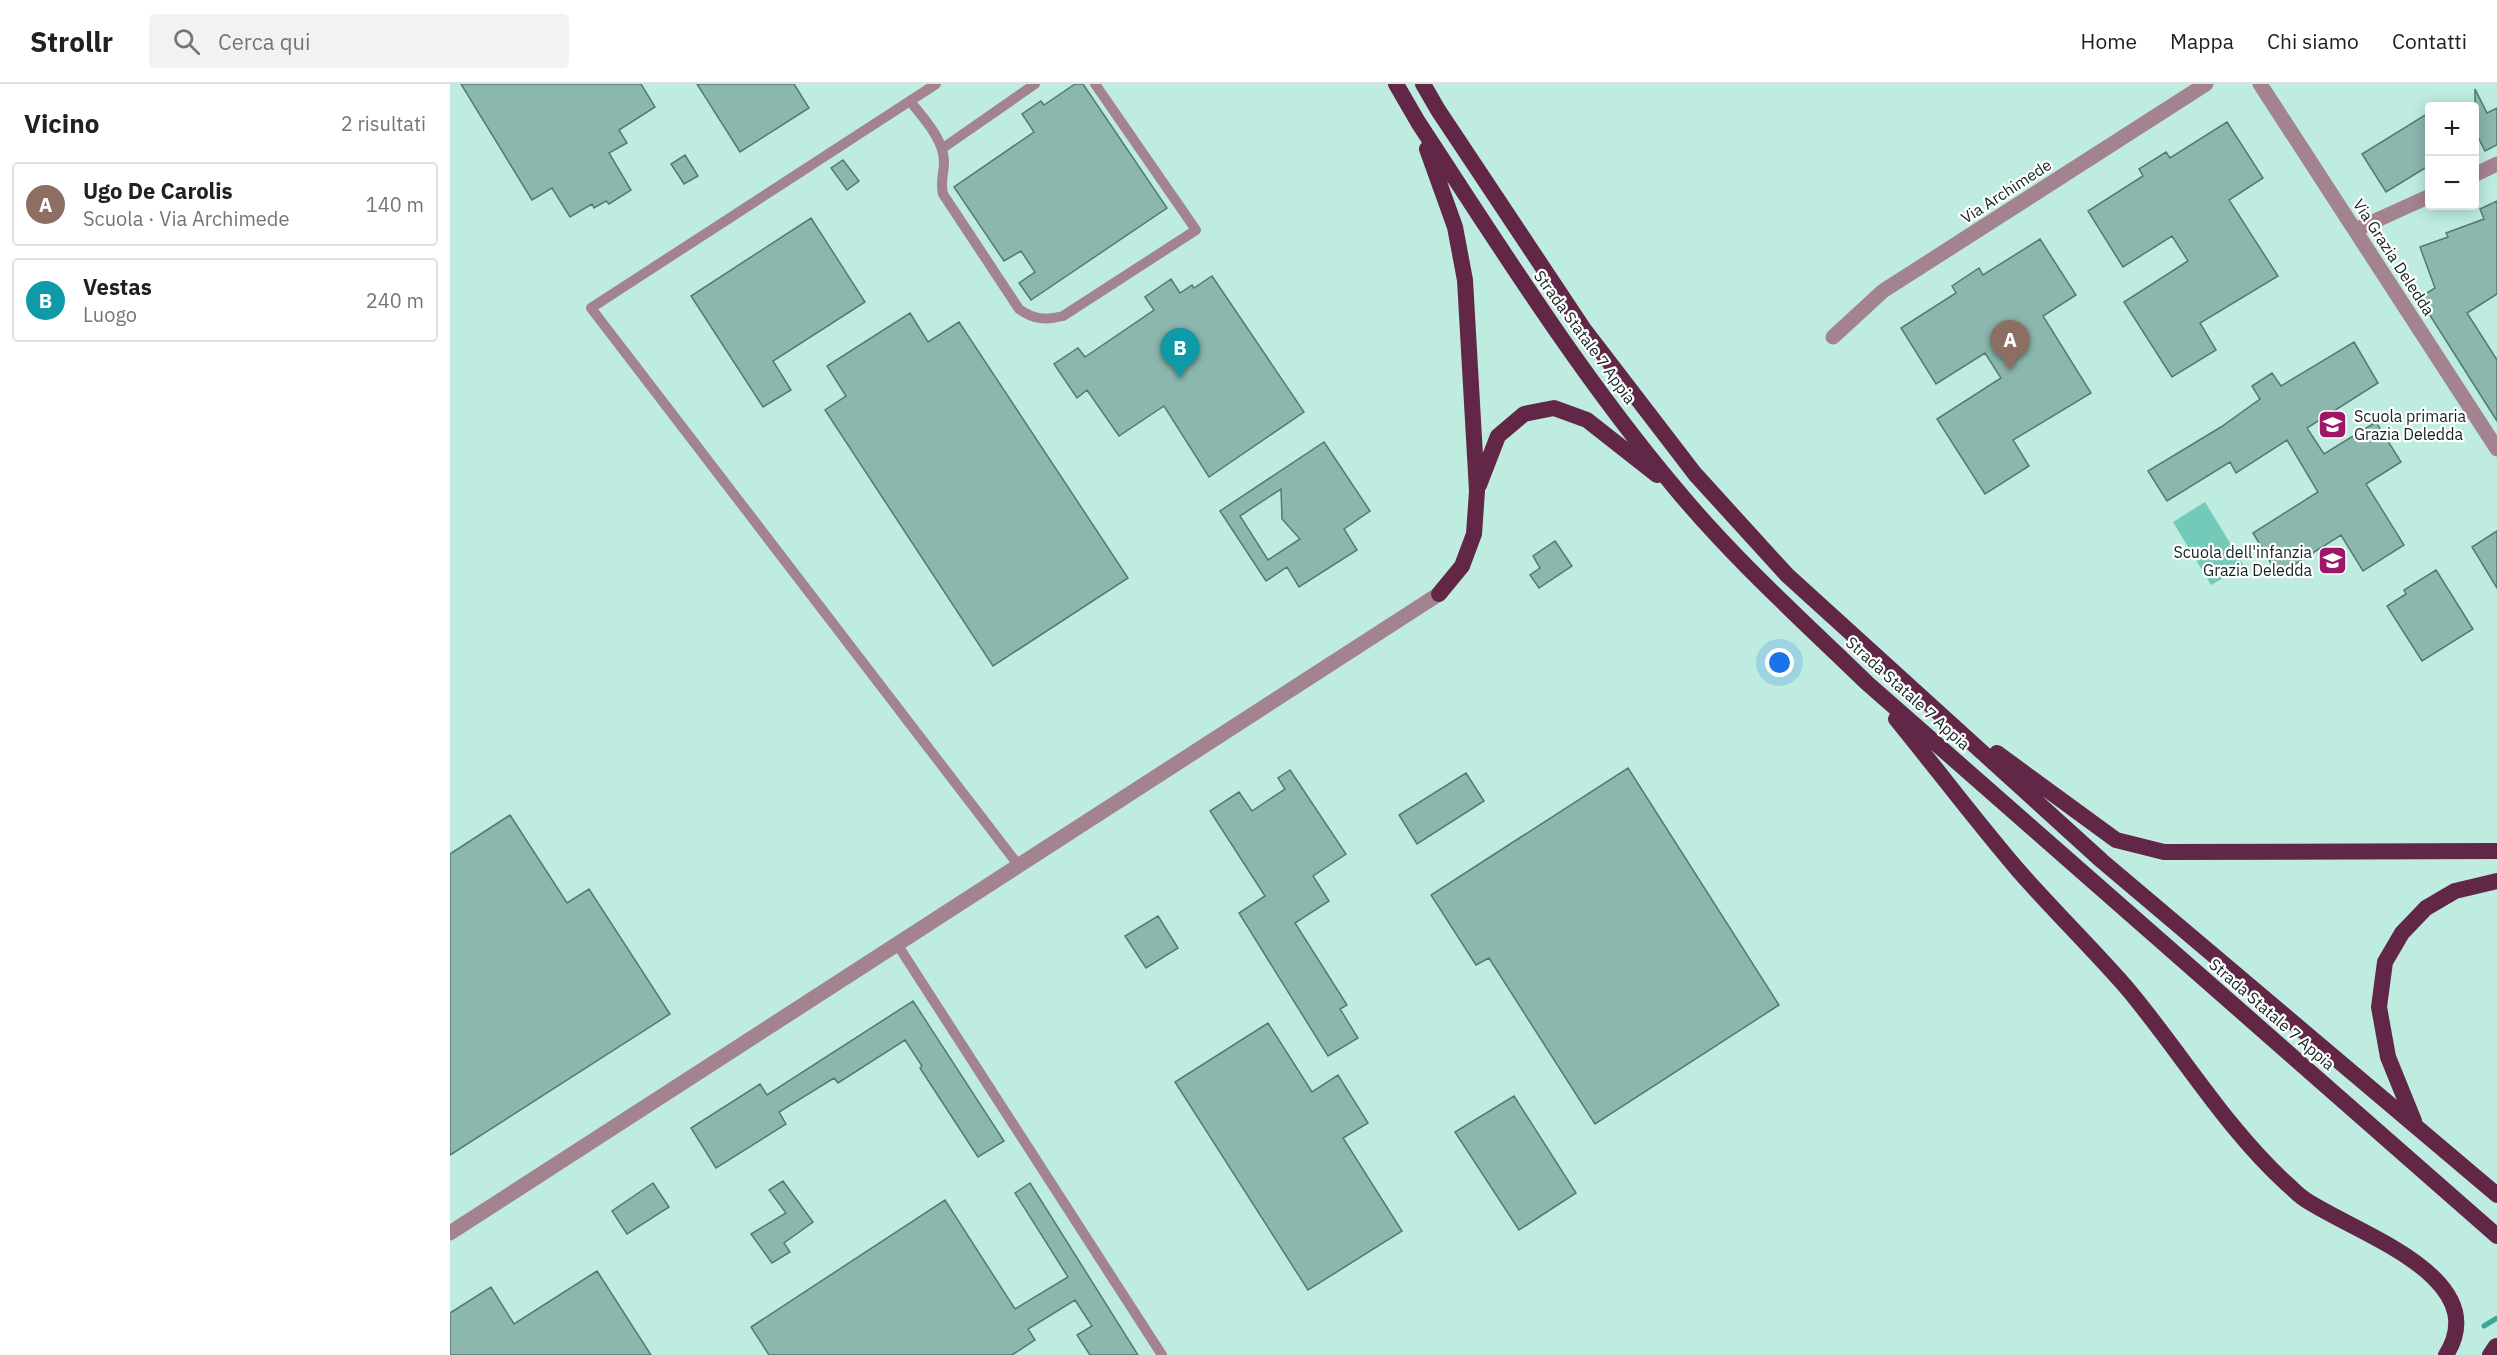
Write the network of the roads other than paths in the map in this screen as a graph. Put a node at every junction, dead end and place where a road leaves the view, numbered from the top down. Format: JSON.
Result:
{"nodes":[{"id":1,"x":936,"y":84,"type":"edge"},
{"id":2,"x":1035,"y":84,"type":"edge"},
{"id":3,"x":1095,"y":84,"type":"edge"},
{"id":4,"x":1396,"y":84,"type":"edge"},
{"id":5,"x":1423,"y":84,"type":"edge"},
{"id":6,"x":2206,"y":84,"type":"edge"},
{"id":7,"x":2260,"y":84,"type":"edge"},
{"id":8,"x":910,"y":101,"type":"junction"},
{"id":9,"x":1418,"y":123,"type":"junction"},
{"id":10,"x":943,"y":148,"type":"junction"},
{"id":11,"x":2497,"y":164,"type":"edge"},
{"id":12,"x":2479,"y":173,"type":"edge"},
{"id":13,"x":2425,"y":198,"type":"edge"},
{"id":14,"x":2355,"y":230,"type":"junction"},
{"id":15,"x":1833,"y":337,"type":"dead end"},
{"id":16,"x":2497,"y":449,"type":"edge"},
{"id":17,"x":1676,"y":490,"type":"junction"},
{"id":18,"x":1477,"y":491,"type":"junction"},
{"id":19,"x":1439,"y":594,"type":"joint"},
{"id":20,"x":1867,"y":683,"type":"junction"},
{"id":21,"x":1925,"y":701,"type":"junction"},
{"id":22,"x":2497,"y":851,"type":"edge"},
{"id":23,"x":1019,"y":866,"type":"junction"},
{"id":24,"x":2497,"y":881,"type":"edge"},
{"id":25,"x":897,"y":944,"type":"junction"},
{"id":26,"x":2416,"y":1125,"type":"junction"},
{"id":27,"x":2497,"y":1195,"type":"edge"},
{"id":28,"x":450,"y":1233,"type":"edge"},
{"id":29,"x":2497,"y":1236,"type":"edge"},
{"id":30,"x":1162,"y":1355,"type":"edge"},
{"id":31,"x":2446,"y":1355,"type":"edge"}],
"edges":[{"from":1,"to":8,"type":"lane"},
{"from":2,"to":10,"type":"lane"},
{"from":3,"to":10,"type":"lane"},
{"from":4,"to":9,"type":"highway","name":"Strada Statale 7 Appia"},
{"from":5,"to":21,"type":"highway","name":"Strada Statale 7 Appia"},
{"from":6,"to":15,"type":"street","name":"Via Archimede"},
{"from":7,"to":14,"type":"street","name":"Via Grazia Deledda"},
{"from":8,"to":10,"type":"lane"},
{"from":8,"to":23,"type":"lane"},
{"from":9,"to":17,"type":"highway","name":"Strada Statale 7 Appia"},
{"from":9,"to":18,"type":"highway"},
{"from":11,"to":12,"type":"street"},
{"from":13,"to":14,"type":"street"},
{"from":14,"to":16,"type":"street","name":"Via Grazia Deledda"},
{"from":17,"to":18,"type":"highway"},
{"from":17,"to":20,"type":"highway","name":"Strada Statale 7 Appia"},
{"from":18,"to":19,"type":"highway"},
{"from":19,"to":23,"type":"street"},
{"from":20,"to":29,"type":"highway","name":"Strada Statale 7 Appia"},
{"from":20,"to":31,"type":"highway"},
{"from":21,"to":22,"type":"highway"},
{"from":21,"to":26,"type":"highway","name":"Strada Statale 7 Appia"},
{"from":23,"to":25,"type":"street"},
{"from":24,"to":26,"type":"highway"},
{"from":25,"to":28,"type":"street"},
{"from":25,"to":30,"type":"lane"},
{"from":26,"to":27,"type":"highway","name":"Strada Statale 7 Appia"}]}
